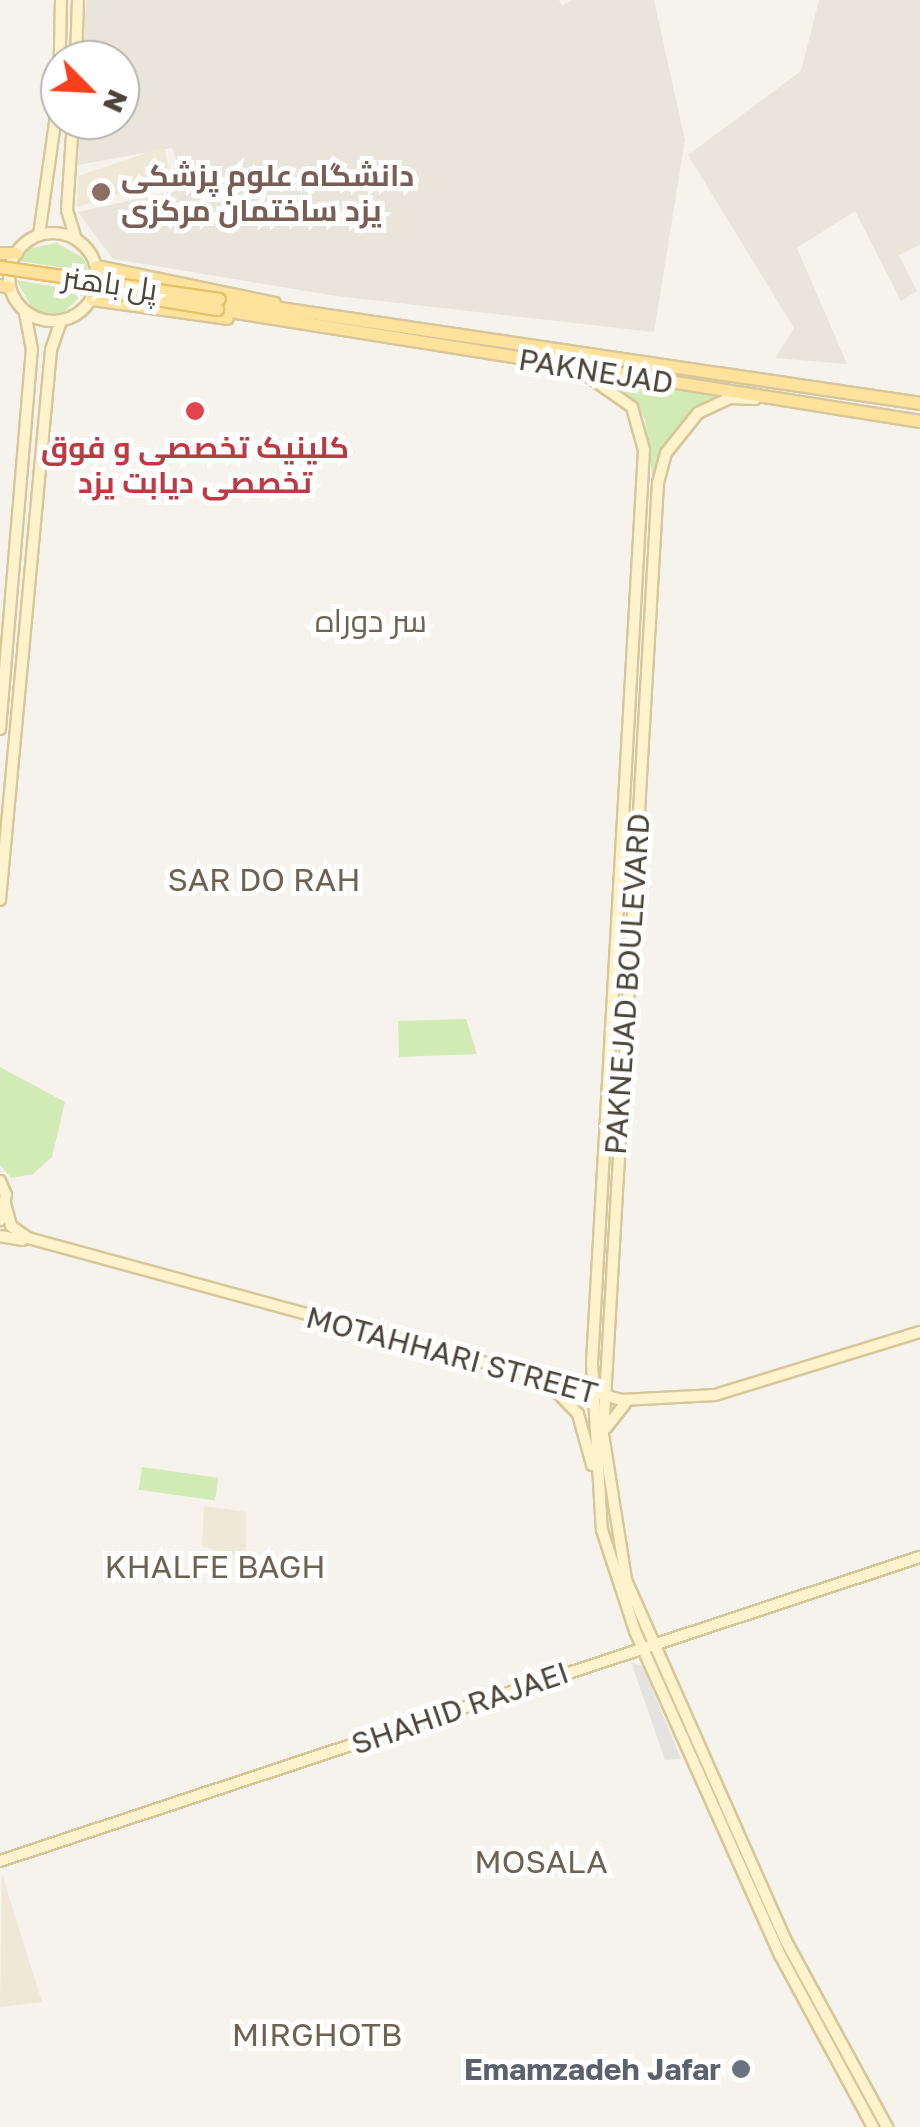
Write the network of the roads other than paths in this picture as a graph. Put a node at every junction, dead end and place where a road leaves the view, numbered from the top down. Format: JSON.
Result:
{"nodes":[{"id":1,"x":61,"y":0,"type":"edge"},
{"id":2,"x":78,"y":0,"type":"edge"},
{"id":3,"x":77,"y":40,"type":"edge"},
{"id":4,"x":71,"y":140,"type":"edge"},
{"id":5,"x":48,"y":189,"type":"junction"},
{"id":6,"x":66,"y":190,"type":"junction"},
{"id":7,"x":39,"y":235,"type":"junction"},
{"id":8,"x":76,"y":239,"type":"junction"},
{"id":9,"x":0,"y":253,"type":"edge"},
{"id":10,"x":16,"y":253,"type":"junction"},
{"id":11,"x":96,"y":266,"type":"junction"},
{"id":12,"x":0,"y":271,"type":"edge"},
{"id":13,"x":132,"y":275,"type":"junction"},
{"id":14,"x":5,"y":286,"type":"edge"},
{"id":15,"x":92,"y":299,"type":"junction"},
{"id":16,"x":126,"y":303,"type":"junction"},
{"id":17,"x":25,"y":312,"type":"junction"},
{"id":18,"x":281,"y":314,"type":"junction"},
{"id":19,"x":61,"y":322,"type":"junction"},
{"id":20,"x":32,"y":348,"type":"junction"},
{"id":21,"x":51,"y":350,"type":"junction"},
{"id":22,"x":576,"y":367,"type":"junction"},
{"id":23,"x":776,"y":399,"type":"junction"},
{"id":24,"x":920,"y":403,"type":"edge"},
{"id":25,"x":920,"y":421,"type":"edge"},
{"id":26,"x":641,"y":520,"type":"junction"},
{"id":27,"x":654,"y":520,"type":"junction"},
{"id":28,"x":0,"y":729,"type":"edge"},
{"id":29,"x":0,"y":900,"type":"edge"},
{"id":30,"x":0,"y":1181,"type":"edge"},
{"id":31,"x":5,"y":1203,"type":"junction"},
{"id":32,"x":0,"y":1220,"type":"edge"},
{"id":33,"x":0,"y":1236,"type":"edge"},
{"id":34,"x":611,"y":1236,"type":"junction"},
{"id":35,"x":598,"y":1237,"type":"junction"},
{"id":36,"x":920,"y":1334,"type":"edge"},
{"id":37,"x":592,"y":1364,"type":"junction"},
{"id":38,"x":603,"y":1380,"type":"junction"},
{"id":39,"x":557,"y":1388,"type":"junction"},
{"id":40,"x":597,"y":1398,"type":"junction"},
{"id":41,"x":623,"y":1402,"type":"junction"},
{"id":42,"x":604,"y":1434,"type":"junction"},
{"id":43,"x":595,"y":1469,"type":"junction"},
{"id":44,"x":920,"y":1557,"type":"edge"},
{"id":45,"x":633,"y":1626,"type":"junction"},
{"id":46,"x":648,"y":1630,"type":"junction"},
{"id":47,"x":669,"y":1637,"type":"junction"},
{"id":48,"x":648,"y":1644,"type":"junction"},
{"id":49,"x":624,"y":1652,"type":"junction"},
{"id":50,"x":658,"y":1666,"type":"junction"},
{"id":51,"x":0,"y":1861,"type":"edge"},
{"id":52,"x":753,"y":1882,"type":"junction"},
{"id":53,"x":873,"y":2127,"type":"edge"},
{"id":54,"x":887,"y":2127,"type":"edge"}],
"edges":[{"from":1,"to":5,"type":"main road"},
{"from":2,"to":3,"type":"main road"},
{"from":4,"to":6,"type":"main road"},
{"from":5,"to":6,"type":"main road"},
{"from":5,"to":7,"type":"main road"},
{"from":6,"to":8,"type":"main road"},
{"from":7,"to":8,"type":"main road"},
{"from":7,"to":10,"type":"main road"},
{"from":8,"to":11,"type":"main road"},
{"from":9,"to":10,"type":"main road"},
{"from":10,"to":14,"type":"main road"},
{"from":11,"to":13,"type":"main road"},
{"from":11,"to":15,"type":"main road"},
{"from":12,"to":18,"type":"main road","name":"پل باهنر","bridge":true},
{"from":13,"to":16,"type":"main road"},
{"from":13,"to":18,"type":"main road"},
{"from":14,"to":17,"type":"main road"},
{"from":15,"to":16,"type":"main road"},
{"from":15,"to":19,"type":"main road"},
{"from":16,"to":18,"type":"main road"},
{"from":17,"to":19,"type":"main road"},
{"from":17,"to":20,"type":"main road"},
{"from":18,"to":22,"type":"main road","name":"PAKNEJAD"},
{"from":18,"to":24,"type":"main road","name":"PAKNEJAD"},
{"from":19,"to":21,"type":"main road"},
{"from":20,"to":21,"type":"main road"},
{"from":20,"to":28,"type":"main road"},
{"from":21,"to":29,"type":"main road"},
{"from":22,"to":23,"type":"main road","name":"PAKNEJAD"},
{"from":22,"to":26,"type":"main road","name":"PAKNEJAD BOULEVARD"},
{"from":23,"to":25,"type":"main road","name":"PAKNEJAD"},
{"from":23,"to":27,"type":"main road","name":"PAKNEJAD BOULEVARD"},
{"from":26,"to":27,"type":"main road"},
{"from":26,"to":35,"type":"main road","name":"PAKNEJAD BOULEVARD"},
{"from":27,"to":34,"type":"main road","name":"PAKNEJAD BOULEVARD"},
{"from":30,"to":31,"type":"main road"},
{"from":31,"to":32,"type":"main road"},
{"from":31,"to":39,"type":"main road","name":"MOTAHHARI STREET"},
{"from":33,"to":39,"type":"main road","name":"MOTAHHARI STREET"},
{"from":34,"to":35,"type":"main road"},
{"from":34,"to":38,"type":"main road","name":"PAKNEJAD BOULEVARD"},
{"from":35,"to":37,"type":"main road","name":"PAKNEJAD BOULEVARD"},
{"from":36,"to":41,"type":"main road","name":"MOTAHHARI STREET"},
{"from":37,"to":39,"type":"main road"},
{"from":37,"to":40,"type":"main road","name":"PAKNEJAD BOULEVARD"},
{"from":38,"to":40,"type":"main road","name":"PAKNEJAD BOULEVARD"},
{"from":38,"to":41,"type":"main road"},
{"from":39,"to":40,"type":"main road","name":"MOTAHHARI STREET"},
{"from":39,"to":43,"type":"main road"},
{"from":40,"to":41,"type":"main road","name":"MOTAHHARI STREET"},
{"from":40,"to":42,"type":"main road","name":"PAKNEJAD BOULEVARD"},
{"from":40,"to":43,"type":"main road","name":"PAKNEJAD BOULEVARD"},
{"from":41,"to":42,"type":"main road"},
{"from":42,"to":46,"type":"main road","name":"PAKNEJAD BOULEVARD"},
{"from":43,"to":45,"type":"main road","name":"PAKNEJAD BOULEVARD"},
{"from":44,"to":47,"type":"main road","name":"SHAHID RAJAEI"},
{"from":45,"to":48,"type":"main road","name":"PAKNEJAD BOULEVARD"},
{"from":45,"to":49,"type":"main road"},
{"from":46,"to":47,"type":"main road"},
{"from":46,"to":48,"type":"main road","name":"PAKNEJAD BOULEVARD"},
{"from":47,"to":48,"type":"main road","name":"SHAHID RAJAEI"},
{"from":47,"to":50,"type":"main road"},
{"from":48,"to":49,"type":"main road","name":"SHAHID RAJAEI"},
{"from":48,"to":50,"type":"main road"},
{"from":49,"to":50,"type":"main road"},
{"from":49,"to":51,"type":"main road","name":"SHAHID RAJAEI"},
{"from":50,"to":52,"type":"main road"},
{"from":52,"to":53,"type":"main road"},
{"from":52,"to":54,"type":"main road"}]}
